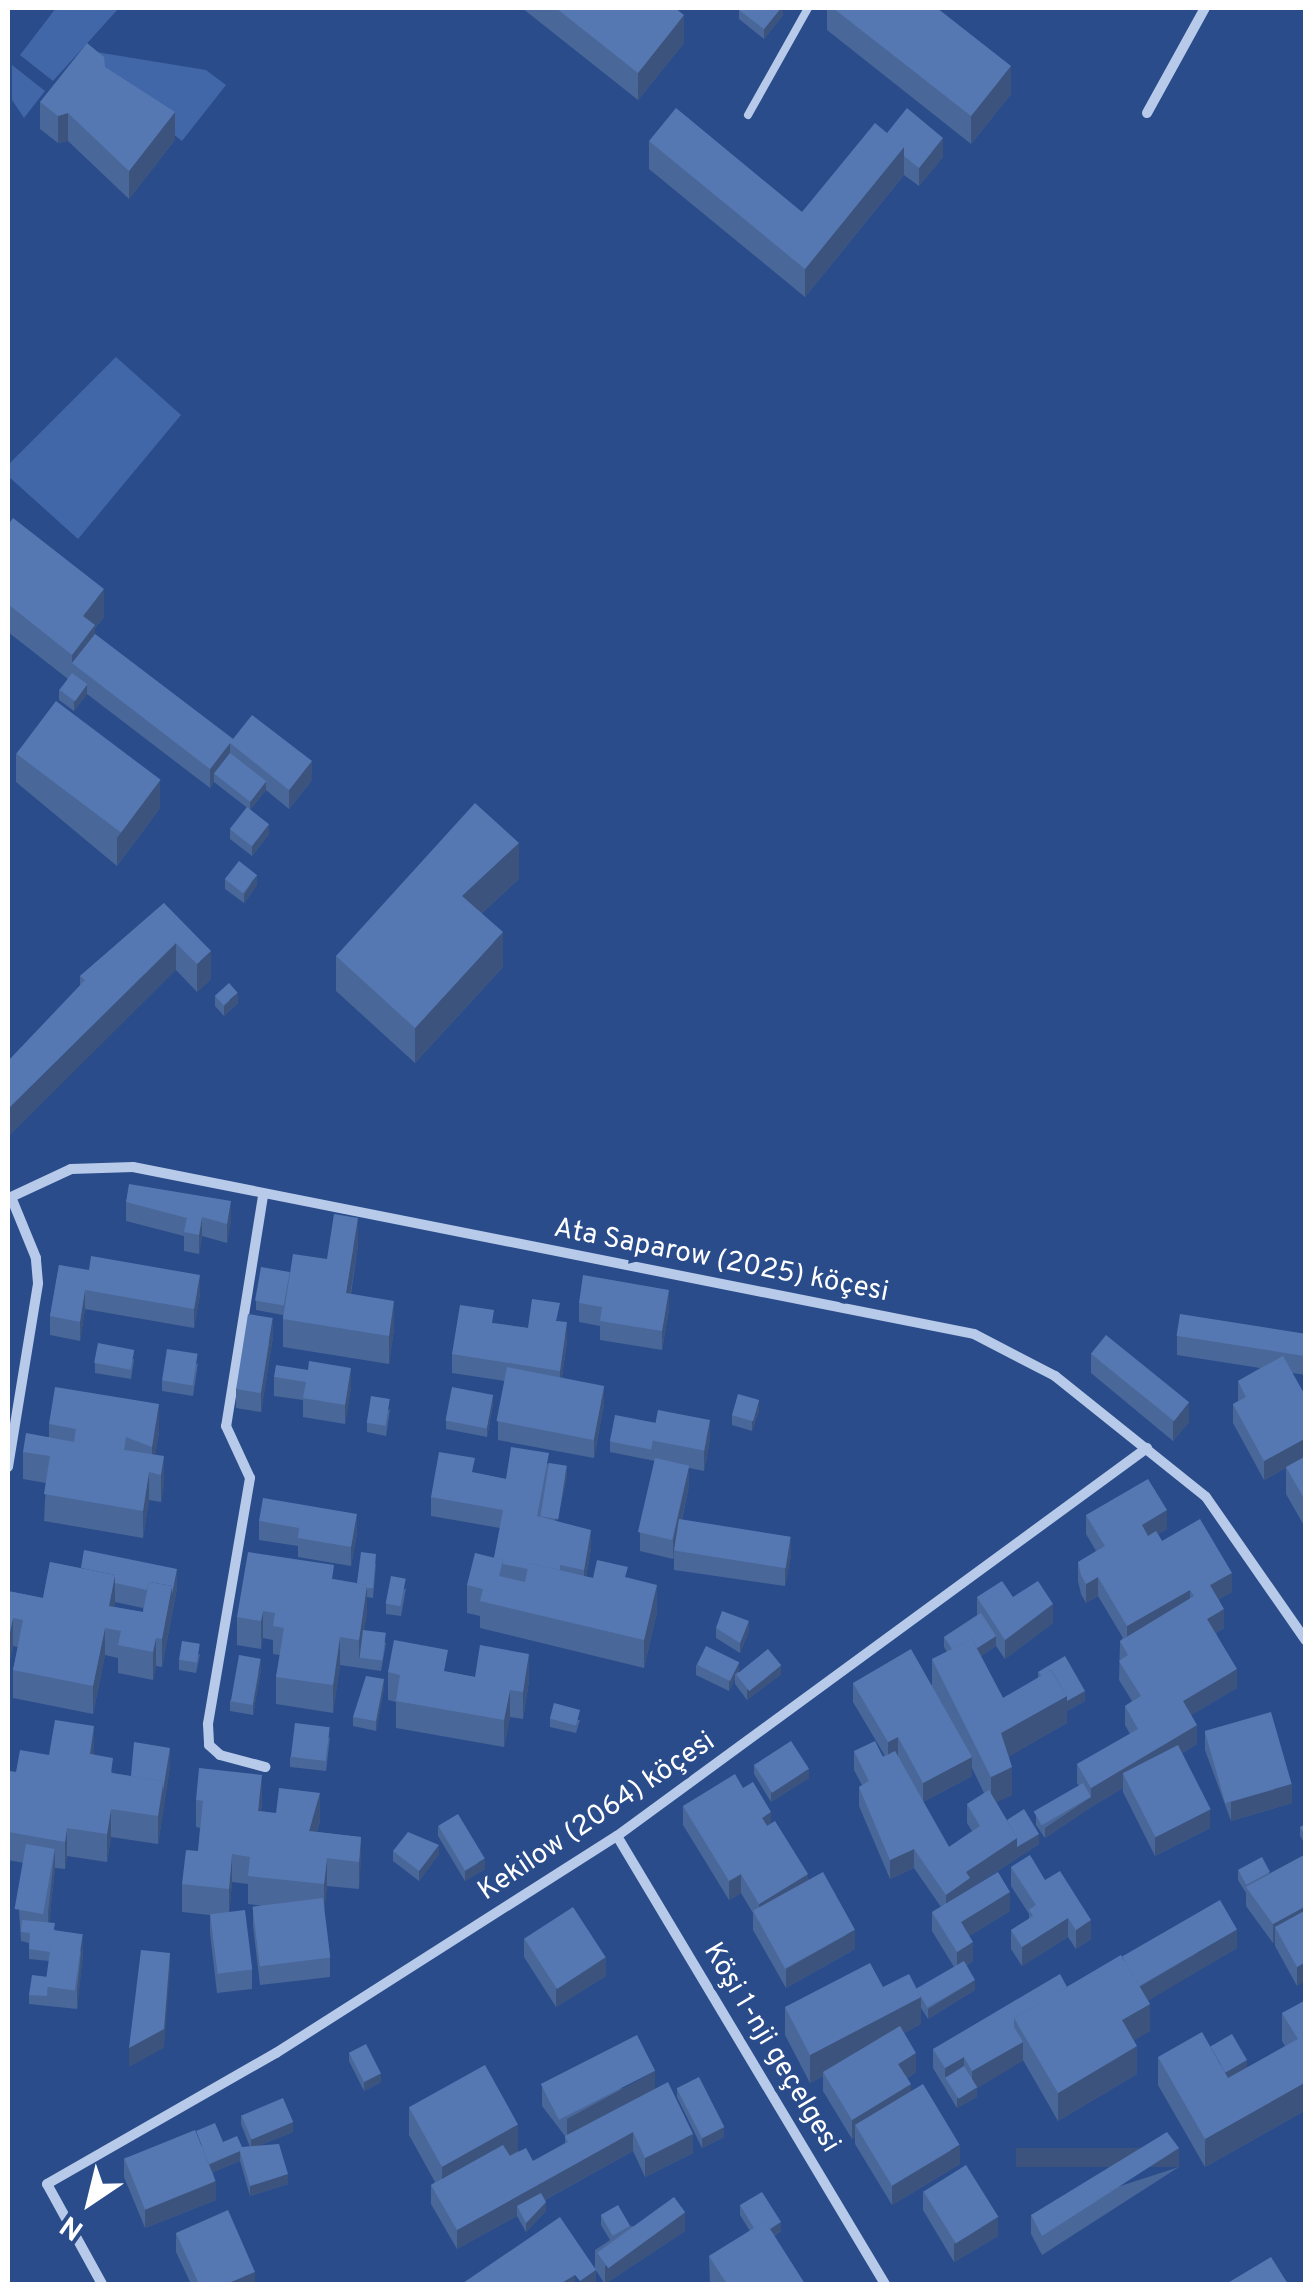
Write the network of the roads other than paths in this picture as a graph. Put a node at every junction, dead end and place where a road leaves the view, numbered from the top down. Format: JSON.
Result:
{"nodes":[{"id":1,"x":808,"y":8,"type":"edge"},
{"id":2,"x":1205,"y":8,"type":"edge"},
{"id":3,"x":1147,"y":113,"type":"dead end"},
{"id":4,"x":748,"y":115,"type":"dead end"},
{"id":5,"x":9,"y":1196,"type":"edge"},
{"id":6,"x":263,"y":1196,"type":"junction"},
{"id":7,"x":1148,"y":1448,"type":"junction"},
{"id":8,"x":8,"y":1467,"type":"edge"},
{"id":9,"x":1306,"y":1642,"type":"edge"},
{"id":10,"x":265,"y":1768,"type":"dead end"},
{"id":11,"x":617,"y":1836,"type":"junction"},
{"id":12,"x":102,"y":2284,"type":"edge"},
{"id":13,"x":885,"y":2284,"type":"edge"}],
"edges":[{"from":1,"to":4,"type":"lane"},
{"from":2,"to":3,"type":"street"},
{"from":5,"to":6,"type":"street","name":"Ata Saparow (2025) köçesi"},
{"from":5,"to":8,"type":"street"},
{"from":6,"to":7,"type":"street","name":"Ata Saparow (2025) köçesi"},
{"from":6,"to":10,"type":"street"},
{"from":7,"to":9,"type":"street","name":"Ata Saparow (2025) köçesi"},
{"from":7,"to":11,"type":"street","name":"Kekilow (2064) köçesi"},
{"from":11,"to":12,"type":"street","name":"Kekilow (2064) köçesi"},
{"from":11,"to":13,"type":"street","name":"Köşi 1-nji geçelgesi"}]}
